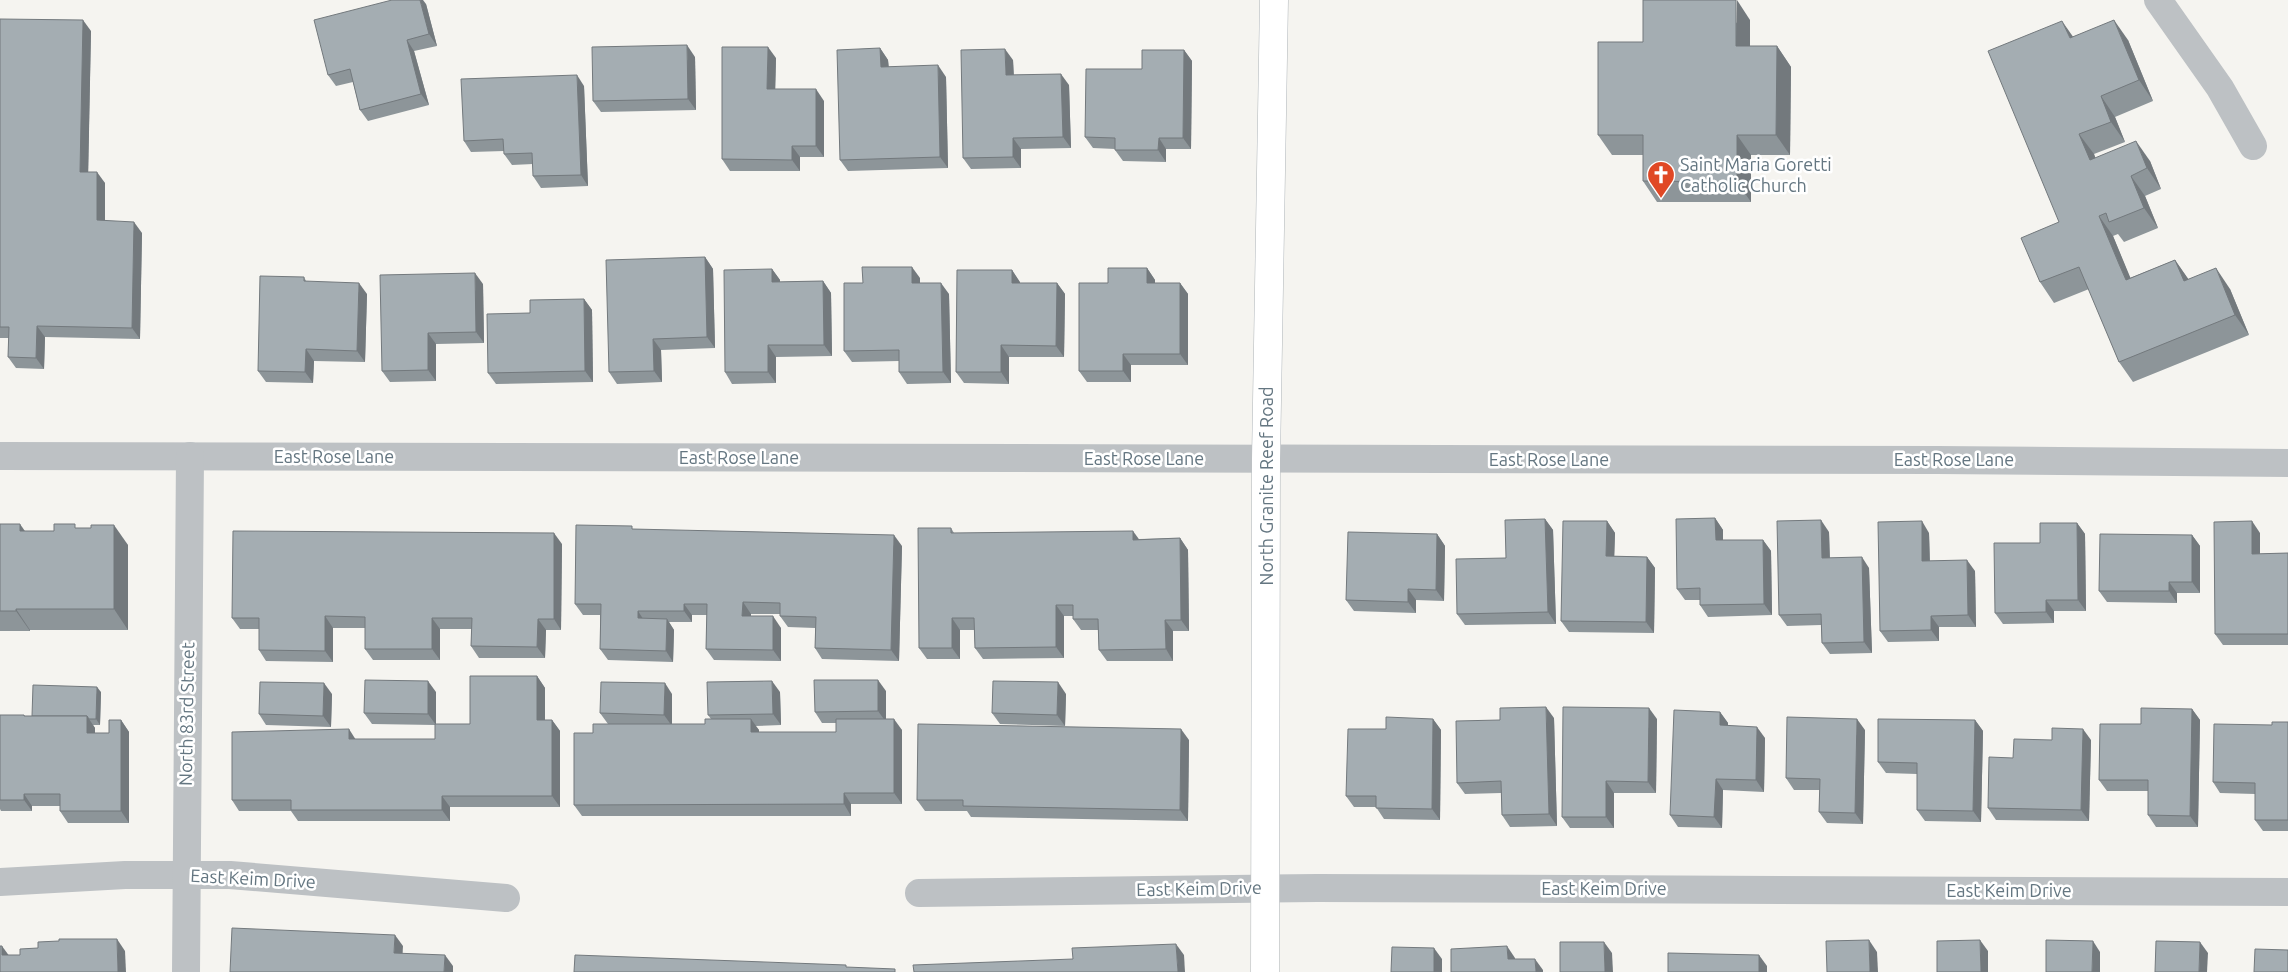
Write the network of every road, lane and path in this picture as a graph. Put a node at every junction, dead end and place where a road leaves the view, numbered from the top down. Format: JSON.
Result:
{"nodes":[{"id":1,"x":1274,"y":0,"type":"edge"},
{"id":2,"x":2158,"y":0,"type":"edge"},
{"id":3,"x":2253,"y":146,"type":"dead end"},
{"id":4,"x":0,"y":456,"type":"edge"},
{"id":5,"x":190,"y":456,"type":"junction"},
{"id":6,"x":1266,"y":459,"type":"junction"},
{"id":7,"x":2288,"y":463,"type":"edge"},
{"id":8,"x":186,"y":875,"type":"junction"},
{"id":9,"x":0,"y":882,"type":"edge"},
{"id":10,"x":1265,"y":888,"type":"junction"},
{"id":11,"x":2288,"y":892,"type":"edge"},
{"id":12,"x":919,"y":893,"type":"dead end"},
{"id":13,"x":506,"y":898,"type":"dead end"},
{"id":14,"x":186,"y":972,"type":"edge"},
{"id":15,"x":1265,"y":972,"type":"edge"}],
"edges":[{"from":1,"to":6,"type":"street","name":"North Granite Reef Road"},
{"from":2,"to":3,"type":"street"},
{"from":4,"to":5,"type":"street","name":"East Rose Lane"},
{"from":5,"to":6,"type":"street","name":"East Rose Lane"},
{"from":5,"to":8,"type":"street","name":"North 83rd Street"},
{"from":6,"to":7,"type":"street","name":"East Rose Lane"},
{"from":6,"to":10,"type":"street","name":"North Granite Reef Road"},
{"from":8,"to":9,"type":"street","name":"East Keim Drive"},
{"from":8,"to":13,"type":"street","name":"East Keim Drive"},
{"from":8,"to":14,"type":"street","name":"North 83rd Street"},
{"from":10,"to":11,"type":"street","name":"East Keim Drive"},
{"from":10,"to":12,"type":"street","name":"East Keim Drive"},
{"from":10,"to":15,"type":"street","name":"North Granite Reef Road"}]}
